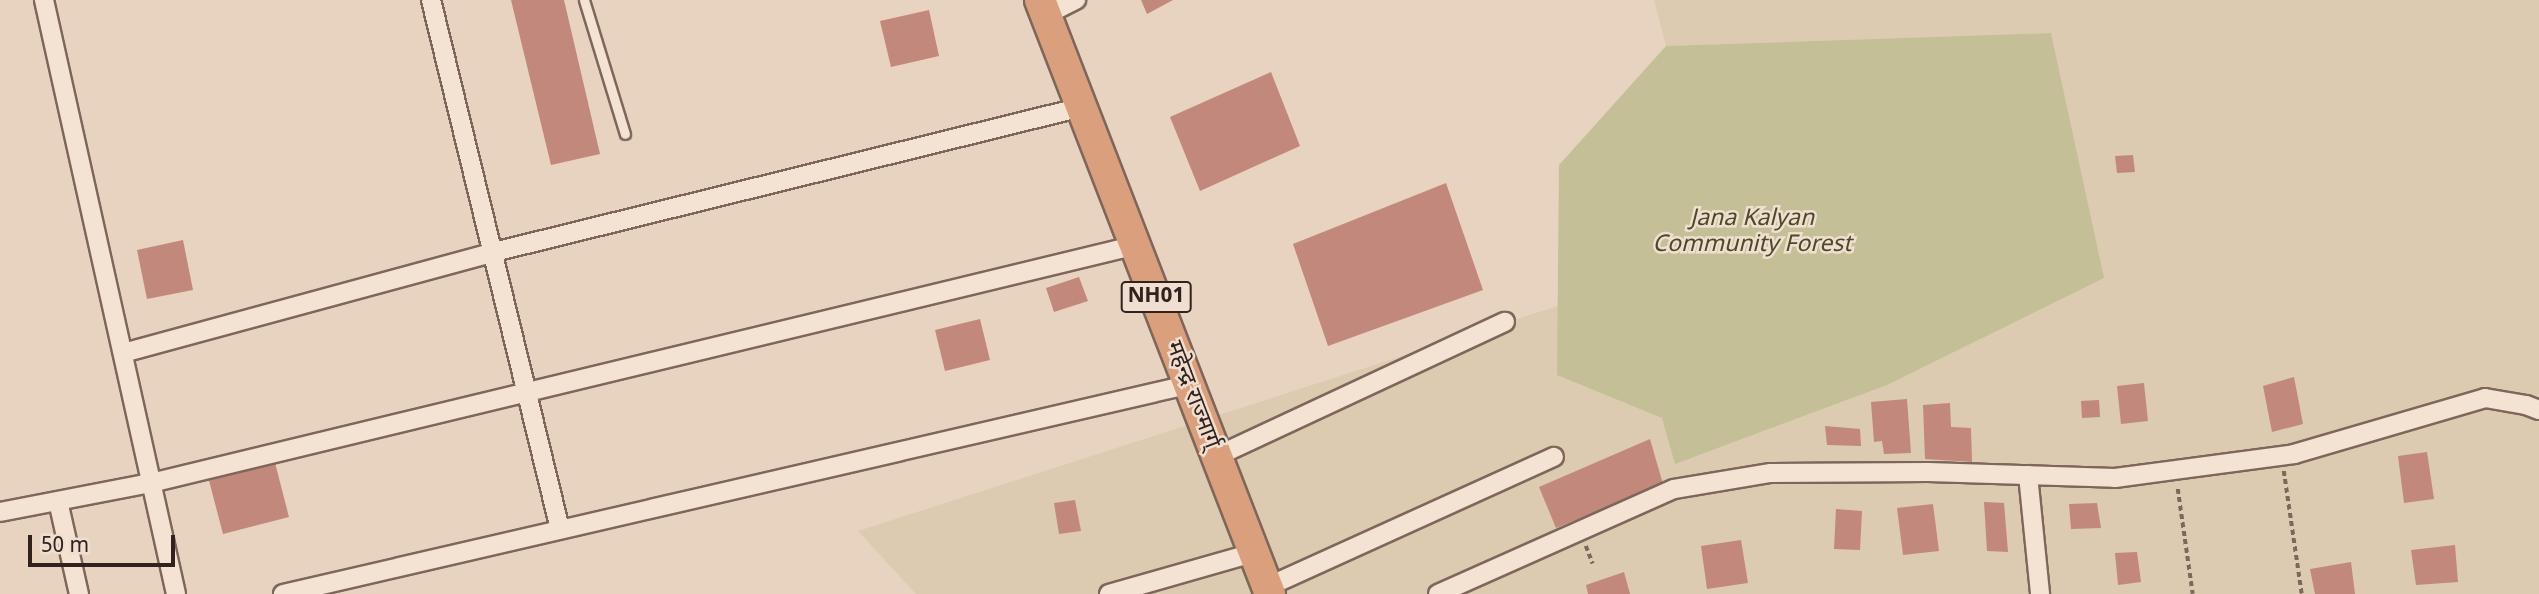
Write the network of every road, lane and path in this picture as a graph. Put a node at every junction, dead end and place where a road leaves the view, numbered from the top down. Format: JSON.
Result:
{"nodes":[{"id":1,"x":44,"y":0,"type":"edge"},
{"id":2,"x":431,"y":0,"type":"edge"},
{"id":3,"x":584,"y":0,"type":"edge"},
{"id":4,"x":1076,"y":0,"type":"edge"},
{"id":5,"x":1043,"y":7,"type":"edge"},
{"id":6,"x":1082,"y":107,"type":"junction"},
{"id":7,"x":625,"y":134,"type":"dead end"},
{"id":8,"x":1137,"y":245,"type":"junction"},
{"id":9,"x":494,"y":252,"type":"junction"},
{"id":10,"x":1505,"y":322,"type":"dead end"},
{"id":11,"x":123,"y":353,"type":"junction"},
{"id":12,"x":1187,"y":385,"type":"junction"},
{"id":13,"x":527,"y":392,"type":"junction"},
{"id":14,"x":2539,"y":410,"type":"edge"},
{"id":15,"x":2282,"y":456,"type":"junction"},
{"id":16,"x":1215,"y":457,"type":"junction"},
{"id":17,"x":1554,"y":457,"type":"dead end"},
{"id":18,"x":2175,"y":470,"type":"junction"},
{"id":19,"x":2028,"y":475,"type":"junction"},
{"id":20,"x":152,"y":483,"type":"junction"},
{"id":21,"x":58,"y":501,"type":"junction"},
{"id":22,"x":0,"y":512,"type":"edge"},
{"id":23,"x":560,"y":529,"type":"junction"},
{"id":24,"x":1253,"y":553,"type":"junction"},
{"id":25,"x":1268,"y":591,"type":"edge"},
{"id":26,"x":79,"y":594,"type":"edge"},
{"id":27,"x":176,"y":594,"type":"edge"},
{"id":28,"x":282,"y":594,"type":"edge"},
{"id":29,"x":1109,"y":594,"type":"edge"},
{"id":30,"x":1438,"y":594,"type":"edge"},
{"id":31,"x":2040,"y":594,"type":"edge"},
{"id":32,"x":2193,"y":594,"type":"edge"},
{"id":33,"x":2302,"y":594,"type":"edge"}],
"edges":[{"from":1,"to":11,"type":"street"},
{"from":2,"to":9,"type":"street"},
{"from":3,"to":7,"type":"lane"},
{"from":4,"to":5,"type":"street"},
{"from":5,"to":6,"type":"highway","name":"महेन्द्र राज्मार्ग्","number":"NH01"},
{"from":6,"to":8,"type":"highway","name":"महेन्द्र राज्मार्ग्","number":"NH01"},
{"from":6,"to":9,"type":"street"},
{"from":8,"to":12,"type":"highway","name":"महेन्द्र राज्मार्ग्","number":"NH01"},
{"from":8,"to":13,"type":"street"},
{"from":9,"to":11,"type":"street"},
{"from":9,"to":13,"type":"street"},
{"from":10,"to":16,"type":"street"},
{"from":11,"to":20,"type":"street"},
{"from":12,"to":16,"type":"highway","name":"महेन्द्र राज्मार्ग्","number":"NH01"},
{"from":12,"to":23,"type":"street"},
{"from":13,"to":20,"type":"street"},
{"from":13,"to":23,"type":"street"},
{"from":14,"to":15,"type":"street"},
{"from":15,"to":18,"type":"street"},
{"from":15,"to":33,"type":"path"},
{"from":16,"to":24,"type":"highway","name":"महेन्द्र राज्मार्ग्","number":"NH01"},
{"from":17,"to":25,"type":"street"},
{"from":18,"to":19,"type":"street"},
{"from":18,"to":32,"type":"path"},
{"from":19,"to":30,"type":"street"},
{"from":19,"to":31,"type":"street"},
{"from":20,"to":21,"type":"street"},
{"from":20,"to":27,"type":"street"},
{"from":21,"to":22,"type":"street"},
{"from":21,"to":26,"type":"street"},
{"from":23,"to":28,"type":"street"},
{"from":24,"to":25,"type":"highway","name":"महेन्द्र राज्मार्ग्","number":"NH01"},
{"from":24,"to":29,"type":"street"}]}
